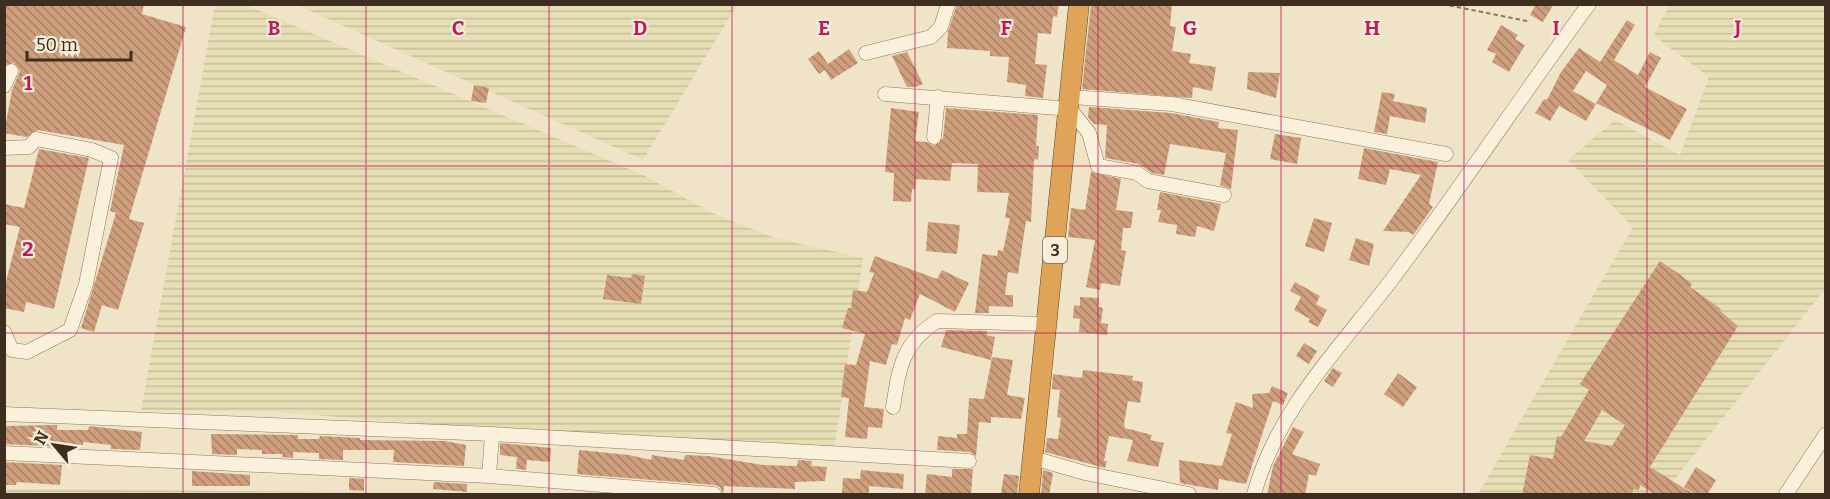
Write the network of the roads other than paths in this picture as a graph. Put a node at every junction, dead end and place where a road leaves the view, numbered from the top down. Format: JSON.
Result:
{"nodes":[{"id":1,"x":948,"y":4,"type":"edge"},
{"id":2,"x":1079,"y":4,"type":"edge"},
{"id":3,"x":1589,"y":4,"type":"edge"},
{"id":4,"x":866,"y":53,"type":"dead end"},
{"id":5,"x":11,"y":71,"type":"dead end"},
{"id":6,"x":4,"y":86,"type":"edge"},
{"id":7,"x":885,"y":94,"type":"dead end"},
{"id":8,"x":938,"y":97,"type":"junction"},
{"id":9,"x":1070,"y":103,"type":"junction"},
{"id":10,"x":934,"y":137,"type":"dead end"},
{"id":11,"x":4,"y":148,"type":"edge"},
{"id":12,"x":1446,"y":154,"type":"dead end"},
{"id":13,"x":1224,"y":195,"type":"dead end"},
{"id":14,"x":1047,"y":324,"type":"junction"},
{"id":15,"x":4,"y":332,"type":"edge"},
{"id":16,"x":893,"y":407,"type":"dead end"},
{"id":17,"x":4,"y":414,"type":"edge"},
{"id":18,"x":492,"y":434,"type":"junction"},
{"id":19,"x":1826,"y":434,"type":"edge"},
{"id":20,"x":4,"y":453,"type":"edge"},
{"id":21,"x":1032,"y":458,"type":"junction"},
{"id":22,"x":969,"y":461,"type":"dead end"},
{"id":23,"x":489,"y":476,"type":"junction"},
{"id":24,"x":714,"y":495,"type":"edge"},
{"id":25,"x":1029,"y":495,"type":"edge"},
{"id":26,"x":1189,"y":495,"type":"edge"},
{"id":27,"x":1254,"y":495,"type":"edge"},
{"id":28,"x":1786,"y":495,"type":"edge"}],
"edges":[{"from":1,"to":4,"type":"street"},
{"from":2,"to":9,"type":"highway","number":"3"},
{"from":3,"to":27,"type":"street"},
{"from":5,"to":6,"type":"street"},
{"from":7,"to":8,"type":"street"},
{"from":8,"to":9,"type":"street"},
{"from":8,"to":10,"type":"street"},
{"from":9,"to":12,"type":"street"},
{"from":9,"to":13,"type":"street"},
{"from":9,"to":14,"type":"highway","number":"3"},
{"from":11,"to":15,"type":"street"},
{"from":14,"to":16,"type":"street"},
{"from":14,"to":21,"type":"highway","number":"3"},
{"from":17,"to":18,"type":"street"},
{"from":18,"to":22,"type":"street"},
{"from":18,"to":23,"type":"street"},
{"from":19,"to":28,"type":"street"},
{"from":20,"to":23,"type":"street"},
{"from":21,"to":25,"type":"highway","number":"3"},
{"from":21,"to":26,"type":"street"},
{"from":23,"to":24,"type":"street"}]}
